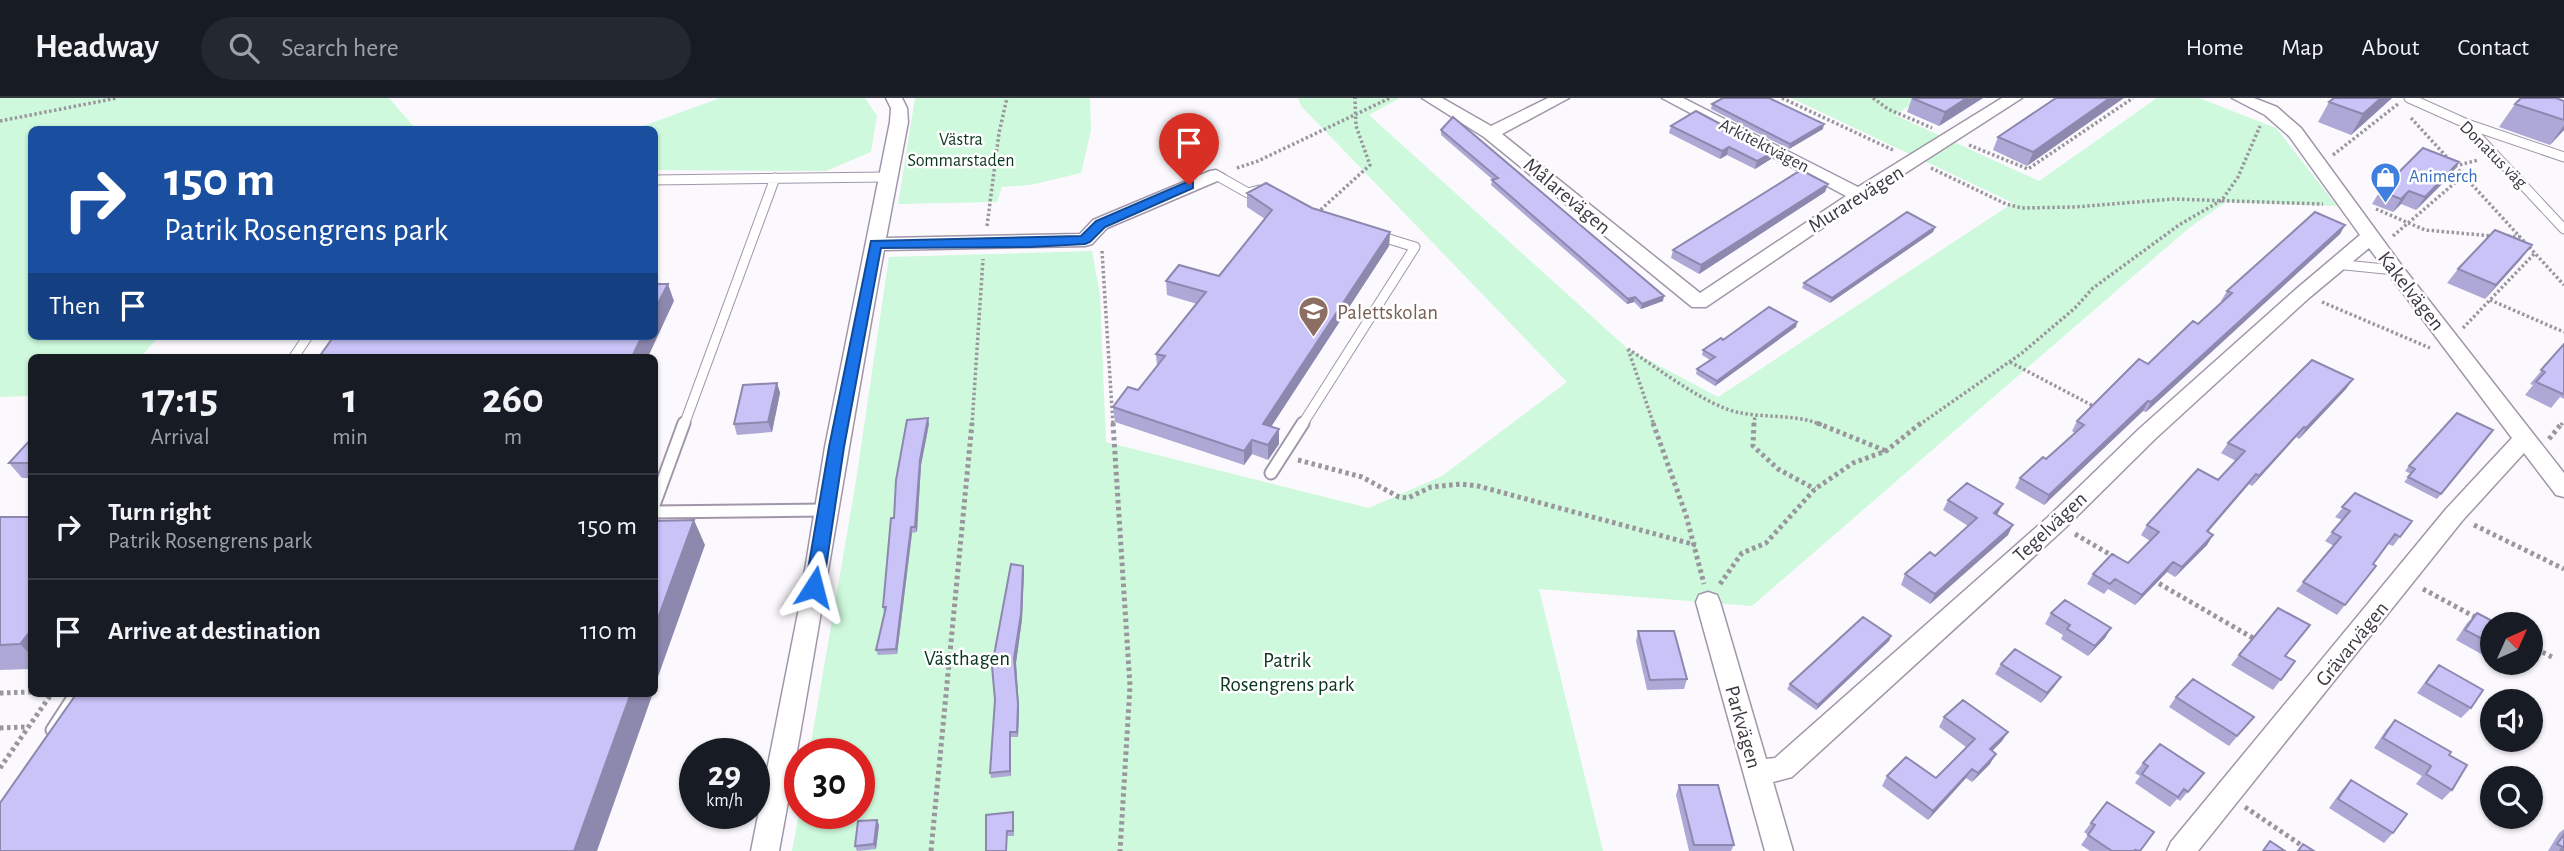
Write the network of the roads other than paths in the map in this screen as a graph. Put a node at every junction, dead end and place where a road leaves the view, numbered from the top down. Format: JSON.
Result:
{"nodes":[{"id":1,"x":894,"y":98,"type":"edge"},
{"id":2,"x":1430,"y":98,"type":"edge"},
{"id":3,"x":1561,"y":98,"type":"edge"},
{"id":4,"x":1670,"y":98,"type":"edge"},
{"id":5,"x":2014,"y":98,"type":"edge"},
{"id":6,"x":2409,"y":98,"type":"edge"},
{"id":7,"x":2259,"y":104,"type":"edge"},
{"id":8,"x":2465,"y":123,"type":"junction"},
{"id":9,"x":1490,"y":133,"type":"junction"},
{"id":10,"x":2564,"y":157,"type":"edge"},
{"id":11,"x":1216,"y":175,"type":"joint"},
{"id":12,"x":886,"y":177,"type":"junction"},
{"id":13,"x":775,"y":178,"type":"junction"},
{"id":14,"x":658,"y":180,"type":"edge"},
{"id":15,"x":1275,"y":194,"type":"edge"},
{"id":16,"x":1859,"y":195,"type":"junction"},
{"id":17,"x":2564,"y":229,"type":"edge"},
{"id":18,"x":1364,"y":232,"type":"edge"},
{"id":19,"x":2378,"y":239,"type":"junction"},
{"id":20,"x":876,"y":244,"type":"junction"},
{"id":21,"x":2335,"y":264,"type":"junction"},
{"id":22,"x":2395,"y":270,"type":"junction"},
{"id":23,"x":1699,"y":303,"type":"joint"},
{"id":24,"x":2535,"y":441,"type":"junction"},
{"id":25,"x":1271,"y":473,"type":"dead end"},
{"id":26,"x":2564,"y":489,"type":"edge"},
{"id":27,"x":658,"y":494,"type":"edge"},
{"id":28,"x":826,"y":510,"type":"junction"},
{"id":29,"x":658,"y":512,"type":"edge"},
{"id":30,"x":1708,"y":602,"type":"road end"},
{"id":31,"x":73,"y":697,"type":"edge"},
{"id":32,"x":46,"y":739,"type":"edge"},
{"id":33,"x":1755,"y":772,"type":"junction"},
{"id":34,"x":765,"y":851,"type":"edge"},
{"id":35,"x":1779,"y":851,"type":"edge"},
{"id":36,"x":2180,"y":851,"type":"edge"}],
"edges":[{"from":1,"to":12,"type":"street"},
{"from":2,"to":9,"type":"street","name":"Målarevägen"},
{"from":3,"to":9,"type":"street"},
{"from":4,"to":16,"type":"street","name":"Arkitektvägen"},
{"from":5,"to":16,"type":"street","name":"Murarevägen"},
{"from":6,"to":8,"type":"lane","name":"Donatus väg"},
{"from":7,"to":19,"type":"street","name":"Kakelvägen"},
{"from":8,"to":10,"type":"lane"},
{"from":8,"to":17,"type":"lane","name":"Donatus väg"},
{"from":9,"to":23,"type":"street","name":"Målarevägen"},
{"from":11,"to":15,"type":"lane"},
{"from":11,"to":20,"type":"street"},
{"from":12,"to":13,"type":"lane"},
{"from":12,"to":20,"type":"street"},
{"from":13,"to":14,"type":"lane"},
{"from":13,"to":27,"type":"lane"},
{"from":16,"to":23,"type":"street","name":"Murarevägen"},
{"from":18,"to":25,"type":"lane"},
{"from":19,"to":21,"type":"street","name":"Tegelvägen"},
{"from":19,"to":22,"type":"street","name":"Kakelvägen"},
{"from":20,"to":28,"type":"street"},
{"from":21,"to":22,"type":"lane"},
{"from":21,"to":33,"type":"street","name":"Tegelvägen"},
{"from":22,"to":24,"type":"street","name":"Kakelvägen"},
{"from":24,"to":26,"type":"street","name":"Kakelvägen"},
{"from":24,"to":36,"type":"street","name":"Grävarvägen"},
{"from":28,"to":29,"type":"lane"},
{"from":28,"to":34,"type":"street"},
{"from":30,"to":33,"type":"street","name":"Parkvägen"},
{"from":31,"to":32,"type":"lane"},
{"from":33,"to":35,"type":"street","name":"Parkvägen"}]}
